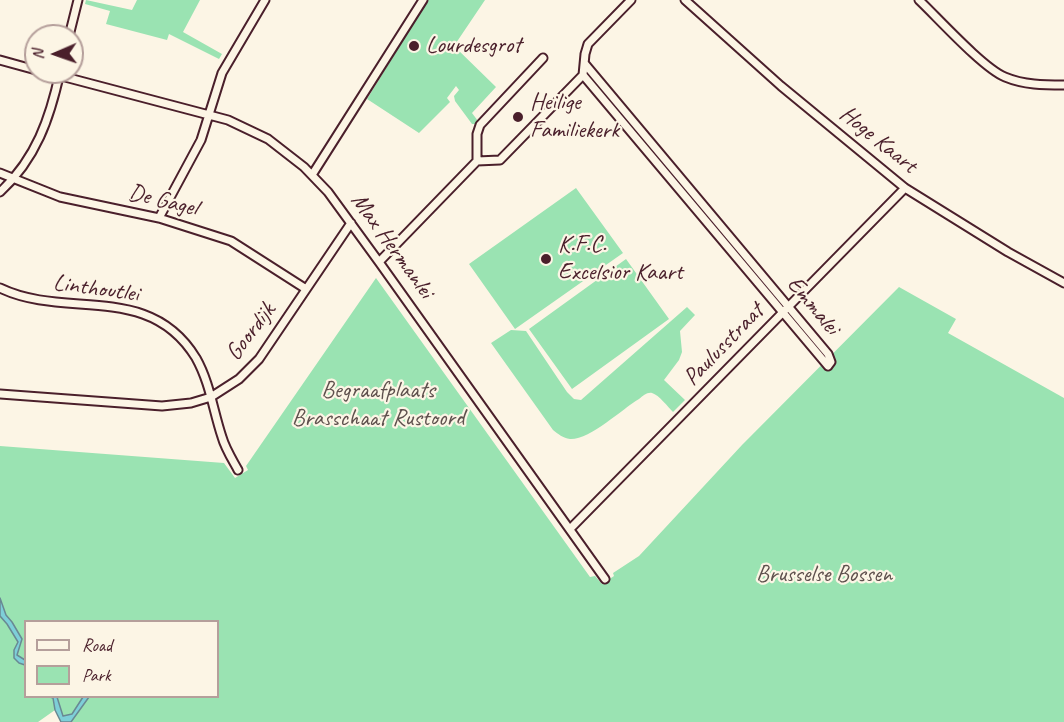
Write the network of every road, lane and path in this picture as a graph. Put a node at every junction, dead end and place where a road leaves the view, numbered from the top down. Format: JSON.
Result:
{"nodes":[{"id":1,"x":78,"y":0,"type":"edge"},
{"id":2,"x":265,"y":0,"type":"edge"},
{"id":3,"x":423,"y":0,"type":"edge"},
{"id":4,"x":631,"y":0,"type":"edge"},
{"id":5,"x":685,"y":0,"type":"edge"},
{"id":6,"x":919,"y":0,"type":"edge"},
{"id":7,"x":72,"y":24,"type":"edge"},
{"id":8,"x":543,"y":58,"type":"dead end"},
{"id":9,"x":0,"y":60,"type":"edge"},
{"id":10,"x":585,"y":64,"type":"junction"},
{"id":11,"x":24,"y":67,"type":"edge"},
{"id":12,"x":583,"y":75,"type":"junction"},
{"id":13,"x":84,"y":80,"type":"edge"},
{"id":14,"x":57,"y":84,"type":"edge"},
{"id":15,"x":1064,"y":85,"type":"edge"},
{"id":16,"x":209,"y":114,"type":"junction"},
{"id":17,"x":477,"y":161,"type":"junction"},
{"id":18,"x":0,"y":173,"type":"edge"},
{"id":19,"x":312,"y":175,"type":"junction"},
{"id":20,"x":14,"y":179,"type":"junction"},
{"id":21,"x":905,"y":188,"type":"junction"},
{"id":22,"x":0,"y":192,"type":"edge"},
{"id":23,"x":159,"y":218,"type":"junction"},
{"id":24,"x":351,"y":223,"type":"junction"},
{"id":25,"x":379,"y":262,"type":"junction"},
{"id":26,"x":1064,"y":283,"type":"edge"},
{"id":27,"x":0,"y":288,"type":"edge"},
{"id":28,"x":306,"y":289,"type":"junction"},
{"id":29,"x":785,"y":309,"type":"junction"},
{"id":30,"x":0,"y":394,"type":"edge"},
{"id":31,"x":211,"y":397,"type":"junction"},
{"id":32,"x":238,"y":470,"type":"dead end"},
{"id":33,"x":570,"y":528,"type":"junction"},
{"id":34,"x":605,"y":579,"type":"dead end"}],
"edges":[{"from":1,"to":7,"type":"street"},
{"from":2,"to":16,"type":"street"},
{"from":3,"to":19,"type":"street"},
{"from":4,"to":10,"type":"street"},
{"from":5,"to":21,"type":"street","name":"Hoge Kaart"},
{"from":6,"to":15,"type":"street"},
{"from":8,"to":17,"type":"street"},
{"from":9,"to":11,"type":"street"},
{"from":10,"to":12,"type":"street"},
{"from":10,"to":29,"type":"street","name":"Emmalei"},
{"from":12,"to":17,"type":"street"},
{"from":12,"to":29,"type":"street","name":"Emmalei"},
{"from":13,"to":16,"type":"street","name":"Max Hermanlei"},
{"from":14,"to":20,"type":"street"},
{"from":16,"to":19,"type":"street","name":"Max Hermanlei"},
{"from":16,"to":23,"type":"street"},
{"from":17,"to":25,"type":"street"},
{"from":18,"to":20,"type":"street","name":"De Gagel"},
{"from":19,"to":24,"type":"street","name":"Max Hermanlei"},
{"from":20,"to":22,"type":"street"},
{"from":20,"to":23,"type":"street","name":"De Gagel"},
{"from":21,"to":26,"type":"street","name":"Hoge Kaart"},
{"from":21,"to":29,"type":"street","name":"Paulusstraat"},
{"from":23,"to":28,"type":"street","name":"De Gagel"},
{"from":24,"to":25,"type":"street","name":"Max Hermanlei"},
{"from":24,"to":28,"type":"street","name":"Goordijk"},
{"from":25,"to":33,"type":"street","name":"Max Hermanlei"},
{"from":27,"to":31,"type":"street","name":"Linthoutlei"},
{"from":28,"to":31,"type":"street","name":"Goordijk"},
{"from":29,"to":29,"type":"street","name":"Emmalei"},
{"from":29,"to":33,"type":"street","name":"Paulusstraat"},
{"from":30,"to":31,"type":"street","name":"Goordijk"},
{"from":31,"to":32,"type":"street","name":"Linthoutlei"},
{"from":33,"to":34,"type":"street","name":"Max Hermanlei"}]}
